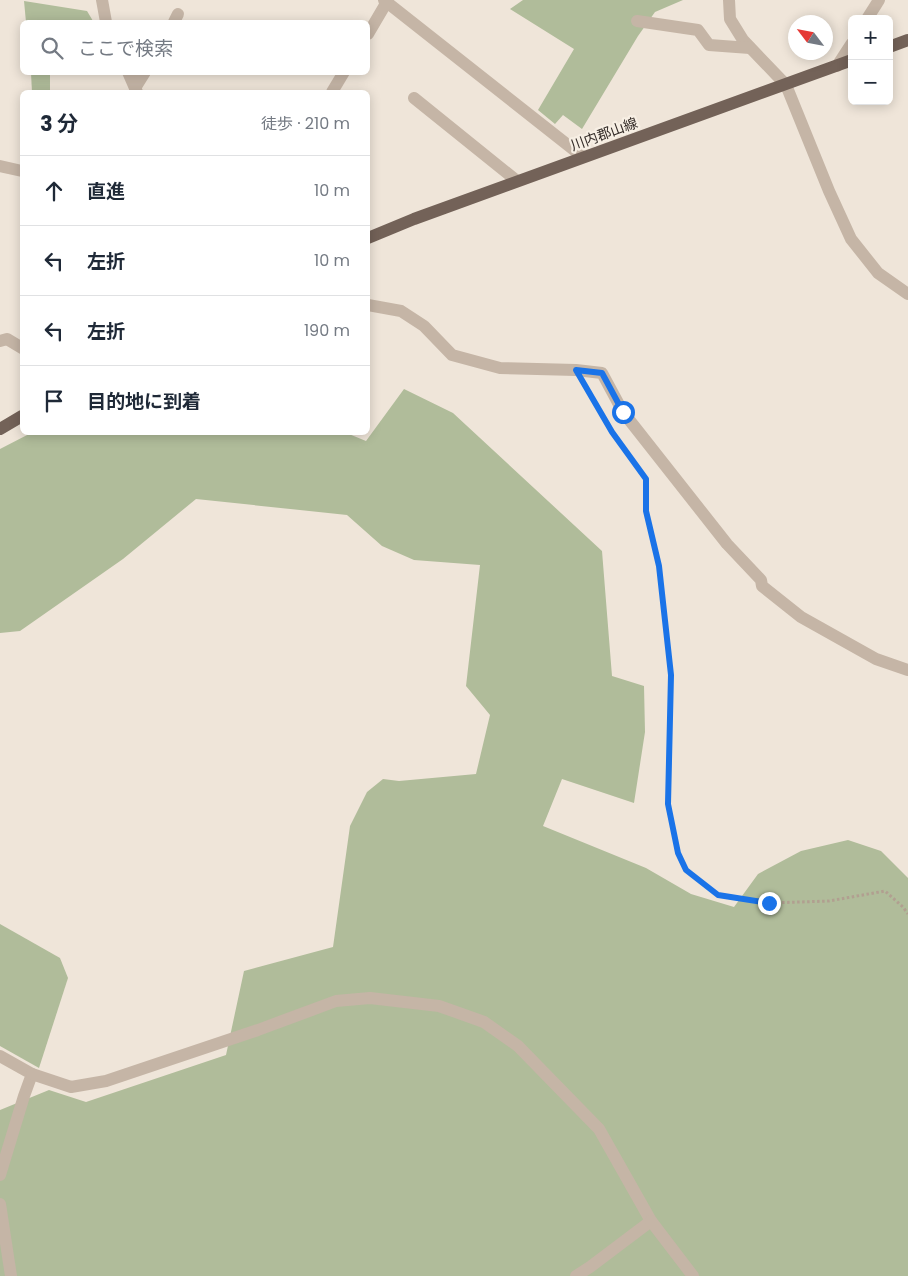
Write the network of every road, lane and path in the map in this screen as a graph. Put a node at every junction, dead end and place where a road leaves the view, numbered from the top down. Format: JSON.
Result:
{"nodes":[{"id":1,"x":102,"y":0,"type":"edge"},
{"id":2,"x":879,"y":0,"type":"edge"},
{"id":3,"x":386,"y":1,"type":"edge"},
{"id":4,"x":732,"y":2,"type":"edge"},
{"id":5,"x":870,"y":15,"type":"edge"},
{"id":6,"x":106,"y":20,"type":"edge"},
{"id":7,"x":637,"y":20,"type":"dead end"},
{"id":8,"x":370,"y":30,"type":"edge"},
{"id":9,"x":908,"y":40,"type":"edge"},
{"id":10,"x":893,"y":46,"type":"edge"},
{"id":11,"x":750,"y":48,"type":"junction"},
{"id":12,"x":848,"y":50,"type":"edge"},
{"id":13,"x":848,"y":62,"type":"edge"},
{"id":14,"x":838,"y":66,"type":"junction"},
{"id":15,"x":129,"y":75,"type":"edge"},
{"id":16,"x":143,"y":75,"type":"edge"},
{"id":17,"x":342,"y":75,"type":"edge"},
{"id":18,"x":786,"y":85,"type":"junction"},
{"id":19,"x":136,"y":90,"type":"edge"},
{"id":20,"x":333,"y":90,"type":"edge"},
{"id":21,"x":414,"y":98,"type":"dead end"},
{"id":22,"x":583,"y":157,"type":"junction"},
{"id":23,"x":0,"y":166,"type":"edge"},
{"id":24,"x":20,"y":171,"type":"edge"},
{"id":25,"x":517,"y":181,"type":"junction"},
{"id":26,"x":370,"y":237,"type":"edge"},
{"id":27,"x":908,"y":294,"type":"edge"},
{"id":28,"x":370,"y":305,"type":"edge"},
{"id":29,"x":0,"y":341,"type":"edge"},
{"id":30,"x":20,"y":347,"type":"edge"},
{"id":31,"x":576,"y":370,"type":"junction"},
{"id":32,"x":20,"y":417,"type":"edge"},
{"id":33,"x":0,"y":429,"type":"edge"},
{"id":34,"x":908,"y":670,"type":"edge"},
{"id":35,"x":908,"y":914,"type":"edge"},
{"id":36,"x":0,"y":1056,"type":"edge"},
{"id":37,"x":32,"y":1074,"type":"junction"},
{"id":38,"x":0,"y":1175,"type":"edge"},
{"id":39,"x":0,"y":1204,"type":"edge"},
{"id":40,"x":651,"y":1222,"type":"junction"},
{"id":41,"x":11,"y":1276,"type":"edge"},
{"id":42,"x":576,"y":1276,"type":"edge"},
{"id":43,"x":693,"y":1276,"type":"edge"}],
"edges":[{"from":1,"to":6,"type":"street"},
{"from":2,"to":5,"type":"street"},
{"from":3,"to":8,"type":"street"},
{"from":3,"to":22,"type":"street"},
{"from":4,"to":11,"type":"street"},
{"from":7,"to":11,"type":"street"},
{"from":9,"to":10,"type":"main road"},
{"from":11,"to":18,"type":"street"},
{"from":12,"to":14,"type":"street"},
{"from":13,"to":14,"type":"main road","name":"川内郡山線"},
{"from":14,"to":18,"type":"main road","name":"川内郡山線"},
{"from":15,"to":19,"type":"street"},
{"from":16,"to":19,"type":"street"},
{"from":17,"to":20,"type":"street"},
{"from":18,"to":22,"type":"main road","name":"川内郡山線"},
{"from":18,"to":27,"type":"street"},
{"from":21,"to":25,"type":"street"},
{"from":22,"to":25,"type":"main road","name":"川内郡山線"},
{"from":23,"to":24,"type":"street"},
{"from":25,"to":26,"type":"main road","name":"川内郡山線"},
{"from":28,"to":31,"type":"street"},
{"from":29,"to":30,"type":"street"},
{"from":31,"to":34,"type":"street"},
{"from":31,"to":35,"type":"path"},
{"from":32,"to":33,"type":"main road"},
{"from":36,"to":37,"type":"street"},
{"from":37,"to":38,"type":"street"},
{"from":37,"to":40,"type":"street"},
{"from":39,"to":41,"type":"street"},
{"from":40,"to":42,"type":"street"},
{"from":40,"to":43,"type":"street"}]}
